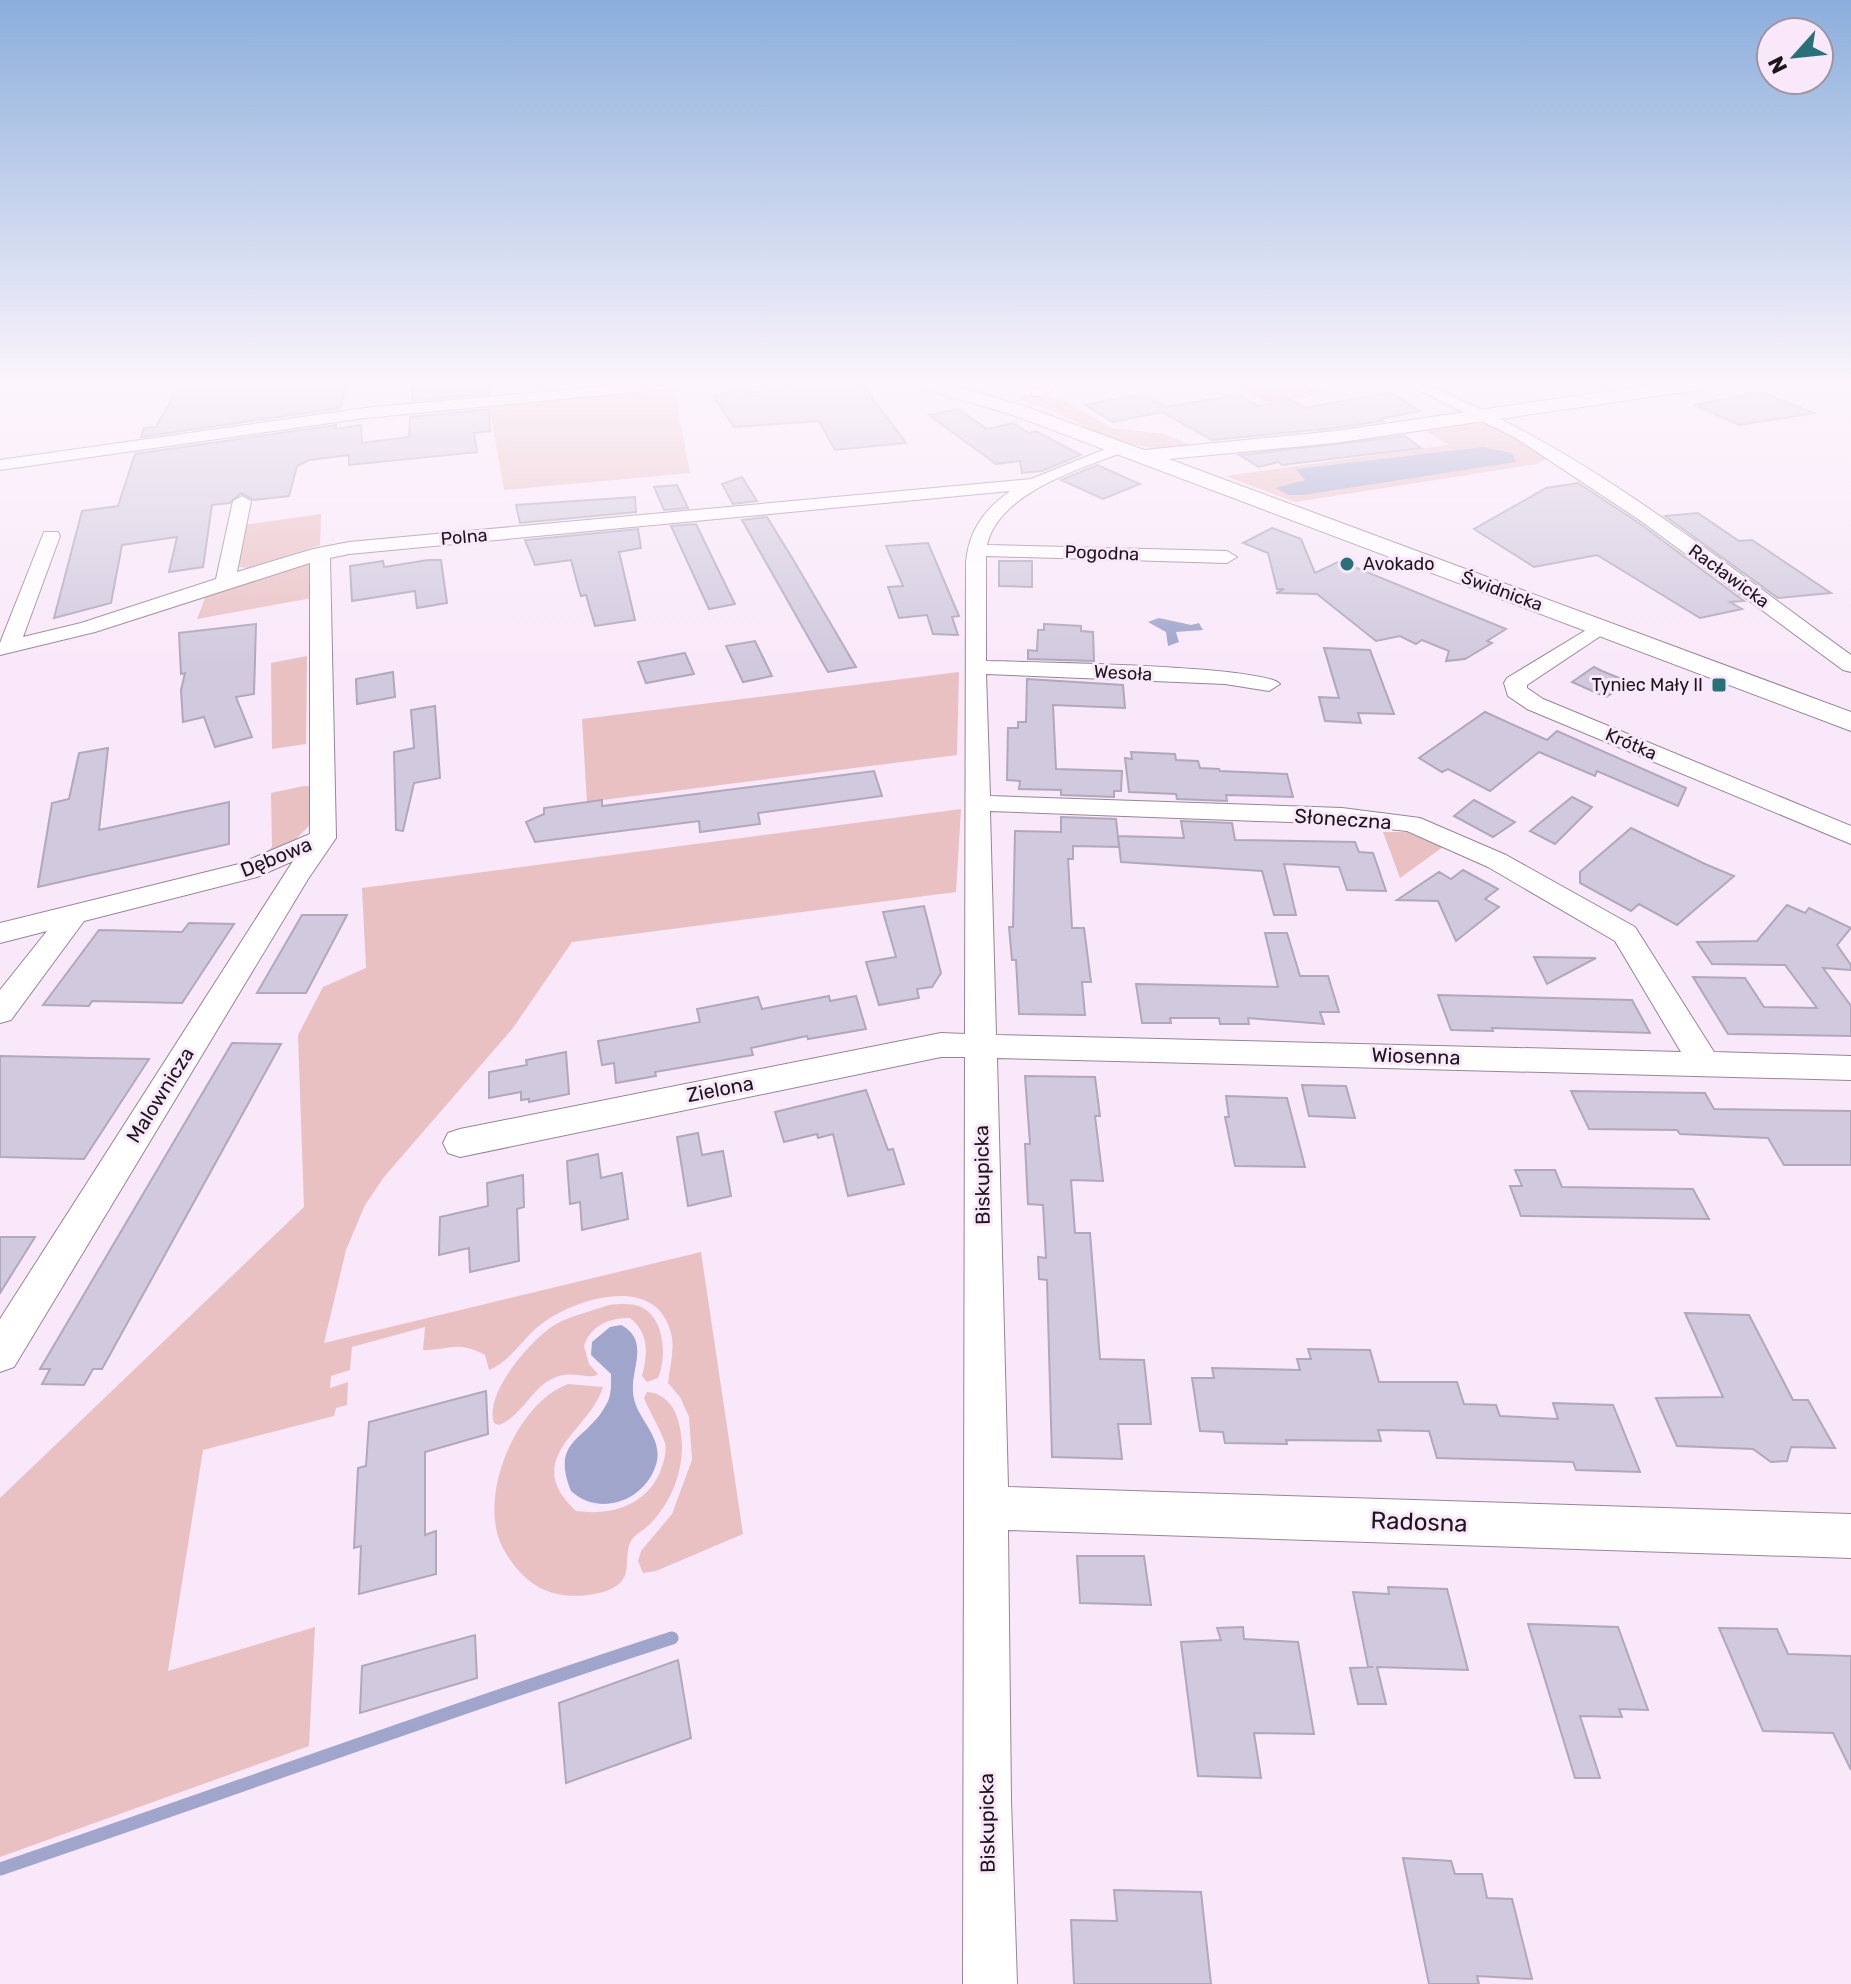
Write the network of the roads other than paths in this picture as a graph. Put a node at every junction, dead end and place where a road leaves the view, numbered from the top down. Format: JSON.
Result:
{"nodes":[{"id":1,"x":1058,"y":476,"type":"edge"},
{"id":2,"x":1193,"y":476,"type":"edge"},
{"id":3,"x":1584,"y":476,"type":"edge"},
{"id":4,"x":1036,"y":483,"type":"junction"},
{"id":5,"x":242,"y":501,"type":"dead end"},
{"id":6,"x":51,"y":536,"type":"dead end"},
{"id":7,"x":978,"y":550,"type":"junction"},
{"id":8,"x":320,"y":553,"type":"junction"},
{"id":9,"x":1227,"y":557,"type":"dead end"},
{"id":10,"x":225,"y":581,"type":"junction"},
{"id":11,"x":1601,"y":627,"type":"junction"},
{"id":12,"x":5,"y":648,"type":"edge"},
{"id":13,"x":1851,"y":665,"type":"edge"},
{"id":14,"x":977,"y":667,"type":"junction"},
{"id":15,"x":1269,"y":684,"type":"dead end"},
{"id":16,"x":1851,"y":722,"type":"edge"},
{"id":17,"x":979,"y":803,"type":"junction"},
{"id":18,"x":1851,"y":836,"type":"edge"},
{"id":19,"x":323,"y":838,"type":"junction"},
{"id":20,"x":73,"y":917,"type":"junction"},
{"id":21,"x":0,"y":933,"type":"edge"},
{"id":22,"x":0,"y":1012,"type":"edge"},
{"id":23,"x":981,"y":1044,"type":"junction"},
{"id":24,"x":1704,"y":1063,"type":"junction"},
{"id":25,"x":1851,"y":1068,"type":"edge"},
{"id":26,"x":460,"y":1143,"type":"dead end"},
{"id":27,"x":0,"y":1354,"type":"edge"},
{"id":28,"x":988,"y":1508,"type":"junction"},
{"id":29,"x":1851,"y":1536,"type":"edge"},
{"id":30,"x":990,"y":1984,"type":"edge"}],
"edges":[{"from":1,"to":4,"type":"street","name":"Biskupicka"},
{"from":2,"to":11,"type":"street","name":"Świdnicka"},
{"from":3,"to":13,"type":"street","name":"Racławicka"},
{"from":4,"to":7,"type":"street","name":"Biskupicka"},
{"from":4,"to":8,"type":"street","name":"Polna"},
{"from":5,"to":10,"type":"street"},
{"from":6,"to":12,"type":"street"},
{"from":7,"to":9,"type":"street","name":"Pogodna"},
{"from":7,"to":14,"type":"street","name":"Biskupicka"},
{"from":8,"to":10,"type":"street","name":"Polna"},
{"from":8,"to":19,"type":"street","name":"Dębowa"},
{"from":10,"to":12,"type":"street","name":"Polna"},
{"from":11,"to":16,"type":"street","name":"Świdnicka"},
{"from":11,"to":18,"type":"street","name":"Krótka"},
{"from":14,"to":15,"type":"street","name":"Wesoła"},
{"from":14,"to":17,"type":"street","name":"Biskupicka"},
{"from":17,"to":23,"type":"street","name":"Biskupicka"},
{"from":17,"to":24,"type":"street","name":"Słoneczna"},
{"from":19,"to":20,"type":"street","name":"Dębowa"},
{"from":19,"to":27,"type":"street","name":"Malownicza"},
{"from":20,"to":21,"type":"street","name":"Dębowa"},
{"from":20,"to":22,"type":"street"},
{"from":23,"to":24,"type":"street","name":"Wiosenna"},
{"from":23,"to":26,"type":"street","name":"Zielona"},
{"from":23,"to":28,"type":"street","name":"Biskupicka"},
{"from":24,"to":25,"type":"street","name":"Wiosenna"},
{"from":28,"to":29,"type":"street","name":"Radosna"},
{"from":28,"to":30,"type":"street","name":"Biskupicka"}]}
